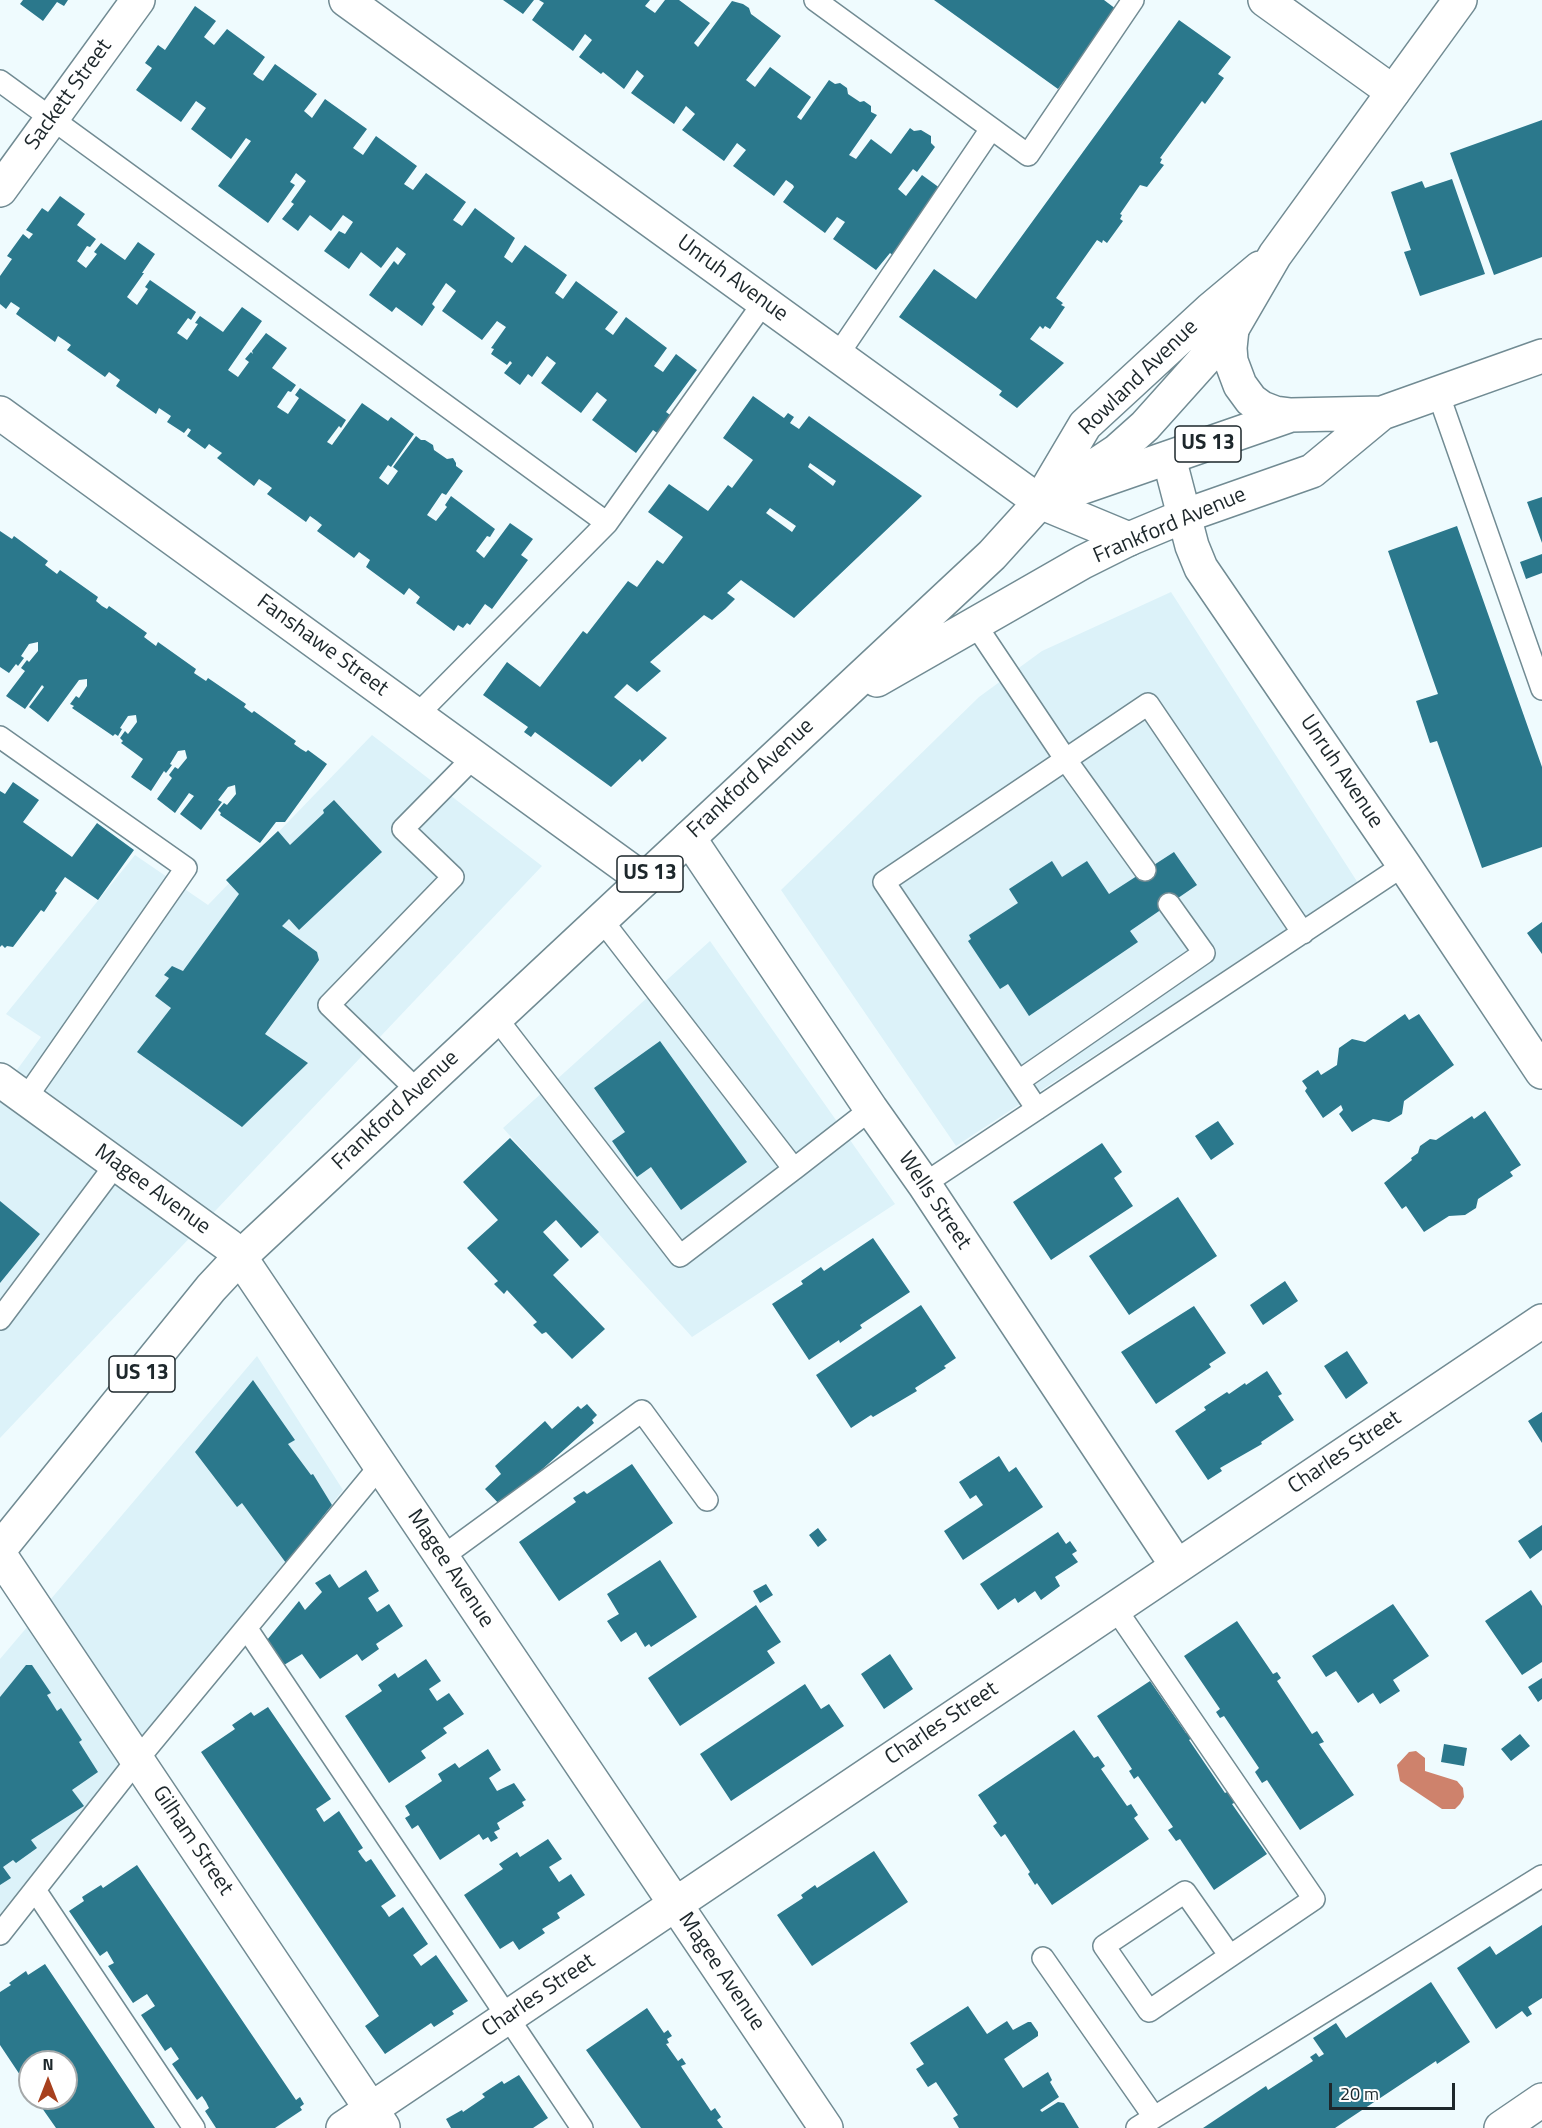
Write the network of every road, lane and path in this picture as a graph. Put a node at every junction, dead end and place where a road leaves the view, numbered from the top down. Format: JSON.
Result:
{"nodes":[{"id":1,"x":138,"y":0,"type":"edge"},
{"id":2,"x":346,"y":0,"type":"edge"},
{"id":3,"x":815,"y":0,"type":"edge"},
{"id":4,"x":1133,"y":0,"type":"edge"},
{"id":5,"x":1265,"y":0,"type":"edge"},
{"id":6,"x":1460,"y":0,"type":"edge"},
{"id":7,"x":0,"y":81,"type":"edge"},
{"id":8,"x":1393,"y":92,"type":"junction"},
{"id":9,"x":51,"y":118,"type":"junction"},
{"id":10,"x":991,"y":129,"type":"junction"},
{"id":11,"x":0,"y":190,"type":"edge"},
{"id":12,"x":1275,"y":255,"type":"junction"},
{"id":13,"x":764,"y":302,"type":"junction"},
{"id":14,"x":1232,"y":329,"type":"junction"},
{"id":15,"x":837,"y":356,"type":"junction"},
{"id":16,"x":1542,"y":356,"type":"edge"},
{"id":17,"x":1438,"y":393,"type":"junction"},
{"id":18,"x":0,"y":413,"type":"edge"},
{"id":19,"x":1382,"y":413,"type":"junction"},
{"id":20,"x":1291,"y":415,"type":"junction"},
{"id":21,"x":1169,"y":458,"type":"junction"},
{"id":22,"x":1040,"y":502,"type":"junction"},
{"id":23,"x":1184,"y":516,"type":"junction"},
{"id":24,"x":607,"y":523,"type":"junction"},
{"id":25,"x":1129,"y":539,"type":"junction"},
{"id":26,"x":975,"y":624,"type":"junction"},
{"id":27,"x":1542,"y":689,"type":"edge"},
{"id":28,"x":828,"y":707,"type":"junction"},
{"id":29,"x":417,"y":716,"type":"junction"},
{"id":30,"x":0,"y":737,"type":"edge"},
{"id":31,"x":474,"y":757,"type":"junction"},
{"id":32,"x":1066,"y":760,"type":"junction"},
{"id":33,"x":689,"y":838,"type":"junction"},
{"id":34,"x":1404,"y":865,"type":"junction"},
{"id":35,"x":1145,"y":870,"type":"dead end"},
{"id":36,"x":644,"y":880,"type":"junction"},
{"id":37,"x":1169,"y":904,"type":"dead end"},
{"id":38,"x":601,"y":919,"type":"junction"},
{"id":39,"x":1303,"y":933,"type":"junction"},
{"id":40,"x":497,"y":1019,"type":"junction"},
{"id":41,"x":1542,"y":1072,"type":"edge"},
{"id":42,"x":1018,"y":1081,"type":"junction"},
{"id":43,"x":13,"y":1089,"type":"edge"},
{"id":44,"x":418,"y":1091,"type":"junction"},
{"id":45,"x":871,"y":1109,"type":"junction"},
{"id":46,"x":1037,"y":1109,"type":"junction"},
{"id":47,"x":116,"y":1164,"type":"junction"},
{"id":48,"x":794,"y":1169,"type":"junction"},
{"id":49,"x":924,"y":1184,"type":"junction"},
{"id":50,"x":240,"y":1257,"type":"junction"},
{"id":51,"x":0,"y":1319,"type":"edge"},
{"id":52,"x":1542,"y":1321,"type":"edge"},
{"id":53,"x":380,"y":1466,"type":"junction"},
{"id":54,"x":707,"y":1500,"type":"dead end"},
{"id":55,"x":0,"y":1549,"type":"edge"},
{"id":56,"x":0,"y":1555,"type":"edge"},
{"id":57,"x":442,"y":1557,"type":"junction"},
{"id":58,"x":1177,"y":1566,"type":"junction"},
{"id":59,"x":1115,"y":1608,"type":"junction"},
{"id":60,"x":247,"y":1629,"type":"junction"},
{"id":61,"x":137,"y":1760,"type":"junction"},
{"id":62,"x":1542,"y":1876,"type":"edge"},
{"id":63,"x":35,"y":1890,"type":"junction"},
{"id":64,"x":675,"y":1904,"type":"junction"},
{"id":65,"x":0,"y":1934,"type":"edge"},
{"id":66,"x":1230,"y":1956,"type":"junction"},
{"id":67,"x":1043,"y":1958,"type":"dead end"},
{"id":68,"x":507,"y":2018,"type":"junction"},
{"id":69,"x":1542,"y":2100,"type":"edge"},
{"id":70,"x":377,"y":2119,"type":"edge"},
{"id":71,"x":1145,"y":2123,"type":"edge"},
{"id":72,"x":194,"y":2128,"type":"edge"},
{"id":73,"x":343,"y":2128,"type":"edge"},
{"id":74,"x":582,"y":2128,"type":"edge"},
{"id":75,"x":826,"y":2128,"type":"edge"},
{"id":76,"x":1501,"y":2128,"type":"edge"}],
"edges":[{"from":1,"to":9,"type":"street","name":"Sackett Street"},
{"from":2,"to":13,"type":"street","name":"Unruh Avenue"},
{"from":3,"to":10,"type":"lane"},
{"from":4,"to":10,"type":"lane"},
{"from":5,"to":8,"type":"street"},
{"from":6,"to":8,"type":"street","name":"Rowland Avenue"},
{"from":7,"to":9,"type":"lane"},
{"from":8,"to":12,"type":"street","name":"Rowland Avenue"},
{"from":9,"to":11,"type":"street","name":"Sackett Street"},
{"from":9,"to":24,"type":"lane"},
{"from":10,"to":15,"type":"lane"},
{"from":12,"to":14,"type":"street","name":"Rowland Avenue"},
{"from":12,"to":22,"type":"street","name":"Rowland Avenue"},
{"from":13,"to":15,"type":"street","name":"Unruh Avenue"},
{"from":13,"to":24,"type":"lane"},
{"from":14,"to":20,"type":"street"},
{"from":14,"to":22,"type":"street","name":"Rowland Avenue"},
{"from":15,"to":22,"type":"street","name":"Unruh Avenue"},
{"from":16,"to":17,"type":"street","name":"Frankford Avenue","number":"US 13"},
{"from":17,"to":19,"type":"street","name":"Frankford Avenue","number":"US 13"},
{"from":17,"to":27,"type":"lane"},
{"from":18,"to":29,"type":"street","name":"Fanshawe Street"},
{"from":19,"to":20,"type":"street","name":"Frankford Avenue","number":"US 13"},
{"from":19,"to":23,"type":"street","name":"Frankford Avenue","number":"US 13"},
{"from":20,"to":21,"type":"street","name":"Frankford Avenue","number":"US 13"},
{"from":21,"to":22,"type":"street","name":"Frankford Avenue","number":"US 13"},
{"from":21,"to":23,"type":"street","name":"Unruh Avenue"},
{"from":22,"to":25,"type":"street","name":"Unruh Avenue"},
{"from":22,"to":28,"type":"street","name":"Frankford Avenue","number":"US 13"},
{"from":23,"to":25,"type":"street","name":"Frankford Avenue","number":"US 13"},
{"from":23,"to":34,"type":"street","name":"Unruh Avenue"},
{"from":24,"to":29,"type":"lane"},
{"from":25,"to":26,"type":"street","name":"Frankford Avenue","number":"US 13"},
{"from":26,"to":28,"type":"street","name":"Frankford Avenue","number":"US 13"},
{"from":26,"to":32,"type":"lane"},
{"from":28,"to":33,"type":"street","name":"Frankford Avenue","number":"US 13"},
{"from":29,"to":31,"type":"street","name":"Fanshawe Street"},
{"from":30,"to":43,"type":"lane"},
{"from":31,"to":36,"type":"street","name":"Fanshawe Street"},
{"from":31,"to":44,"type":"lane"},
{"from":32,"to":35,"type":"lane"},
{"from":32,"to":39,"type":"lane"},
{"from":32,"to":42,"type":"lane"},
{"from":33,"to":36,"type":"street","name":"Frankford Avenue","number":"US 13"},
{"from":33,"to":45,"type":"street","name":"Wells Street"},
{"from":34,"to":39,"type":"lane"},
{"from":34,"to":41,"type":"street","name":"Unruh Avenue"},
{"from":36,"to":38,"type":"street","name":"Frankford Avenue","number":"US 13"},
{"from":37,"to":42,"type":"lane"},
{"from":38,"to":40,"type":"street","name":"Frankford Avenue","number":"US 13"},
{"from":38,"to":48,"type":"lane"},
{"from":39,"to":46,"type":"lane"},
{"from":40,"to":44,"type":"street","name":"Frankford Avenue","number":"US 13"},
{"from":40,"to":48,"type":"lane"},
{"from":42,"to":46,"type":"lane"},
{"from":43,"to":47,"type":"street","name":"Magee Avenue"},
{"from":44,"to":50,"type":"street","name":"Frankford Avenue","number":"US 13"},
{"from":45,"to":48,"type":"lane"},
{"from":45,"to":49,"type":"street","name":"Wells Street"},
{"from":46,"to":49,"type":"lane"},
{"from":47,"to":50,"type":"street","name":"Magee Avenue"},
{"from":47,"to":51,"type":"lane"},
{"from":49,"to":58,"type":"street","name":"Wells Street"},
{"from":50,"to":53,"type":"street","name":"Magee Avenue"},
{"from":50,"to":55,"type":"street","name":"Frankford Avenue","number":"US 13"},
{"from":52,"to":58,"type":"street","name":"Charles Street"},
{"from":53,"to":57,"type":"street","name":"Magee Avenue"},
{"from":53,"to":60,"type":"lane"},
{"from":54,"to":57,"type":"lane"},
{"from":56,"to":61,"type":"street","name":"Gilham Street"},
{"from":57,"to":64,"type":"street","name":"Magee Avenue"},
{"from":58,"to":59,"type":"street","name":"Charles Street"},
{"from":59,"to":64,"type":"street","name":"Charles Street"},
{"from":59,"to":66,"type":"lane"},
{"from":60,"to":61,"type":"lane"},
{"from":60,"to":68,"type":"lane"},
{"from":61,"to":63,"type":"lane"},
{"from":61,"to":70,"type":"street","name":"Gilham Street"},
{"from":62,"to":71,"type":"lane"},
{"from":63,"to":65,"type":"lane"},
{"from":63,"to":72,"type":"lane"},
{"from":64,"to":68,"type":"street","name":"Charles Street"},
{"from":64,"to":75,"type":"street","name":"Magee Avenue"},
{"from":66,"to":66,"type":"lane"},
{"from":67,"to":71,"type":"lane"},
{"from":68,"to":70,"type":"street","name":"Charles Street"},
{"from":68,"to":74,"type":"lane"},
{"from":69,"to":76,"type":"street"},
{"from":70,"to":73,"type":"street","name":"Charles Street"}]}
